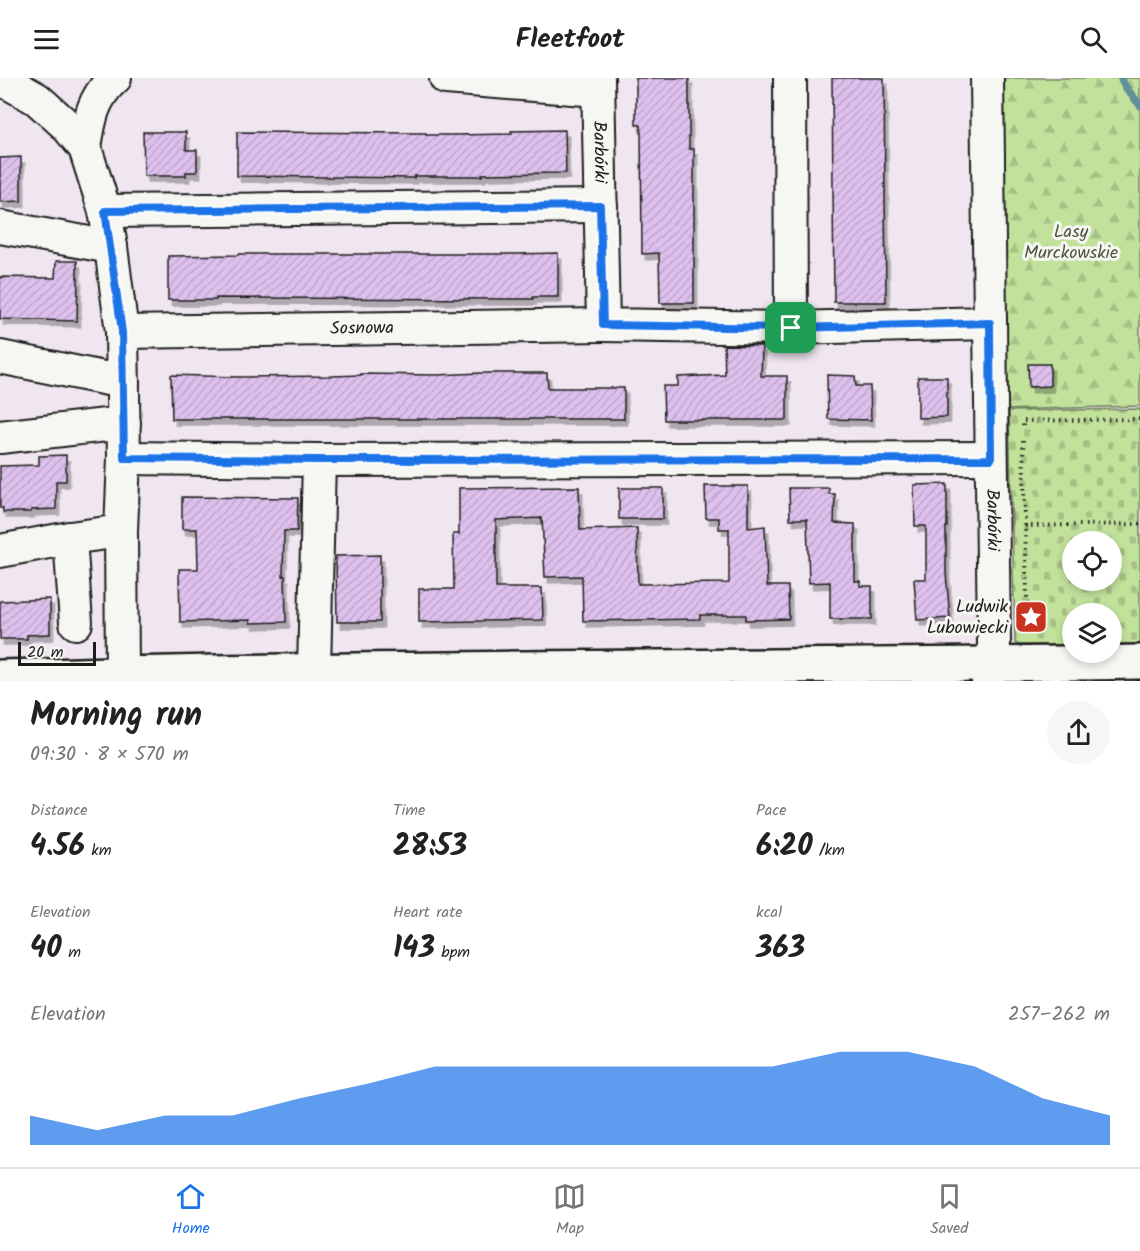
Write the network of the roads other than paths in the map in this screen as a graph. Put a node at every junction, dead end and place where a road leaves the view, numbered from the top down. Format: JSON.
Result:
{"nodes":[{"id":1,"x":0,"y":78,"type":"edge"},
{"id":2,"x":115,"y":78,"type":"edge"},
{"id":3,"x":446,"y":78,"type":"edge"},
{"id":4,"x":790,"y":78,"type":"edge"},
{"id":5,"x":987,"y":78,"type":"edge"},
{"id":6,"x":598,"y":84,"type":"edge"},
{"id":7,"x":85,"y":148,"type":"junction"},
{"id":8,"x":600,"y":206,"type":"junction"},
{"id":9,"x":105,"y":211,"type":"junction"},
{"id":10,"x":0,"y":227,"type":"edge"},
{"id":11,"x":111,"y":247,"type":"junction"},
{"id":12,"x":990,"y":323,"type":"junction"},
{"id":13,"x":603,"y":325,"type":"junction"},
{"id":14,"x":791,"y":328,"type":"junction"},
{"id":15,"x":122,"y":332,"type":"junction"},
{"id":16,"x":0,"y":357,"type":"edge"},
{"id":17,"x":123,"y":382,"type":"junction"},
{"id":18,"x":124,"y":423,"type":"junction"},
{"id":19,"x":0,"y":437,"type":"edge"},
{"id":20,"x":124,"y":458,"type":"junction"},
{"id":21,"x":991,"y":459,"type":"junction"},
{"id":22,"x":319,"y":460,"type":"junction"},
{"id":23,"x":121,"y":531,"type":"junction"},
{"id":24,"x":70,"y":538,"type":"junction"},
{"id":25,"x":0,"y":551,"type":"edge"},
{"id":26,"x":76,"y":623,"type":"dead end"},
{"id":27,"x":1140,"y":662,"type":"edge"},
{"id":28,"x":314,"y":670,"type":"junction"},
{"id":29,"x":122,"y":673,"type":"junction"},
{"id":30,"x":989,"y":673,"type":"edge"},
{"id":31,"x":0,"y":676,"type":"edge"}],
"edges":[{"from":1,"to":7,"type":"street"},
{"from":2,"to":7,"type":"street"},
{"from":3,"to":6,"type":"street"},
{"from":4,"to":14,"type":"street"},
{"from":5,"to":12,"type":"street","name":"Barbórki"},
{"from":6,"to":8,"type":"street","name":"Barbórki"},
{"from":7,"to":9,"type":"street"},
{"from":8,"to":9,"type":"street"},
{"from":8,"to":13,"type":"street","name":"Barbórki"},
{"from":9,"to":11,"type":"street"},
{"from":10,"to":11,"type":"street"},
{"from":11,"to":15,"type":"street"},
{"from":12,"to":14,"type":"street"},
{"from":12,"to":21,"type":"street","name":"Barbórki"},
{"from":13,"to":14,"type":"street"},
{"from":13,"to":15,"type":"street","name":"Sosnowa"},
{"from":15,"to":17,"type":"street"},
{"from":16,"to":17,"type":"street"},
{"from":17,"to":18,"type":"street"},
{"from":18,"to":19,"type":"street"},
{"from":18,"to":20,"type":"street"},
{"from":20,"to":22,"type":"street"},
{"from":20,"to":23,"type":"street"},
{"from":21,"to":22,"type":"street"},
{"from":21,"to":30,"type":"street","name":"Barbórki"},
{"from":22,"to":28,"type":"street"},
{"from":23,"to":24,"type":"street"},
{"from":23,"to":29,"type":"street"},
{"from":24,"to":25,"type":"street"},
{"from":24,"to":26,"type":"street"},
{"from":27,"to":30,"type":"street"},
{"from":28,"to":29,"type":"street"},
{"from":28,"to":30,"type":"street"},
{"from":29,"to":31,"type":"street"}]}
